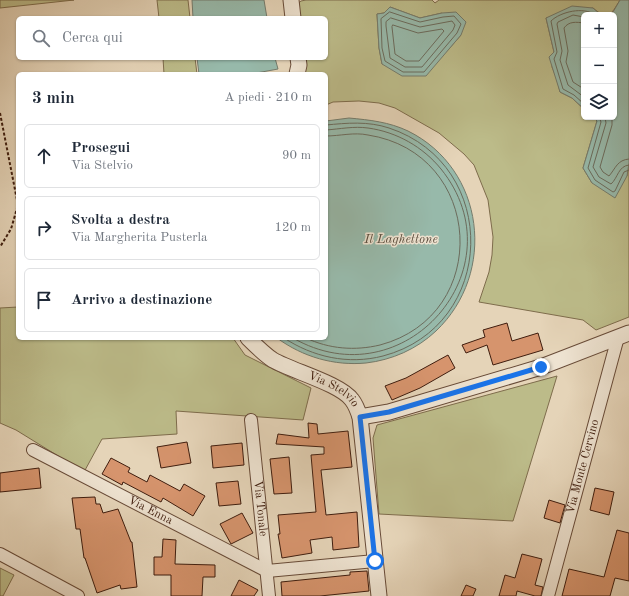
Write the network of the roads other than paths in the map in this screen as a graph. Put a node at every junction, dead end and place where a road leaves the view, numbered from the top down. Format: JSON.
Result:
{"nodes":[{"id":1,"x":291,"y":0,"type":"edge"},
{"id":2,"x":293,"y":16,"type":"edge"},
{"id":3,"x":298,"y":60,"type":"edge"},
{"id":4,"x":296,"y":72,"type":"edge"},
{"id":5,"x":623,"y":335,"type":"edge"},
{"id":6,"x":250,"y":340,"type":"edge"},
{"id":7,"x":360,"y":417,"type":"junction"},
{"id":8,"x":251,"y":420,"type":"dead end"},
{"id":9,"x":33,"y":450,"type":"dead end"},
{"id":10,"x":0,"y":554,"type":"edge"},
{"id":11,"x":375,"y":561,"type":"junction"},
{"id":12,"x":267,"y":571,"type":"junction"},
{"id":13,"x":77,"y":596,"type":"edge"},
{"id":14,"x":269,"y":596,"type":"edge"},
{"id":15,"x":379,"y":596,"type":"edge"},
{"id":16,"x":548,"y":596,"type":"edge"}],
"edges":[{"from":1,"to":2,"type":"street"},
{"from":3,"to":4,"type":"street"},
{"from":5,"to":7,"type":"street"},
{"from":5,"to":16,"type":"street","name":"Via Monte Cervino"},
{"from":6,"to":7,"type":"street","name":"Via Stelvio"},
{"from":7,"to":11,"type":"street","name":"Via Stelvio"},
{"from":8,"to":12,"type":"street","name":"Via Tonale"},
{"from":9,"to":12,"type":"street","name":"Via Enna"},
{"from":10,"to":13,"type":"street"},
{"from":11,"to":12,"type":"street"},
{"from":11,"to":15,"type":"street","name":"Via Stelvio"},
{"from":12,"to":14,"type":"street","name":"Via Tonale"}]}
